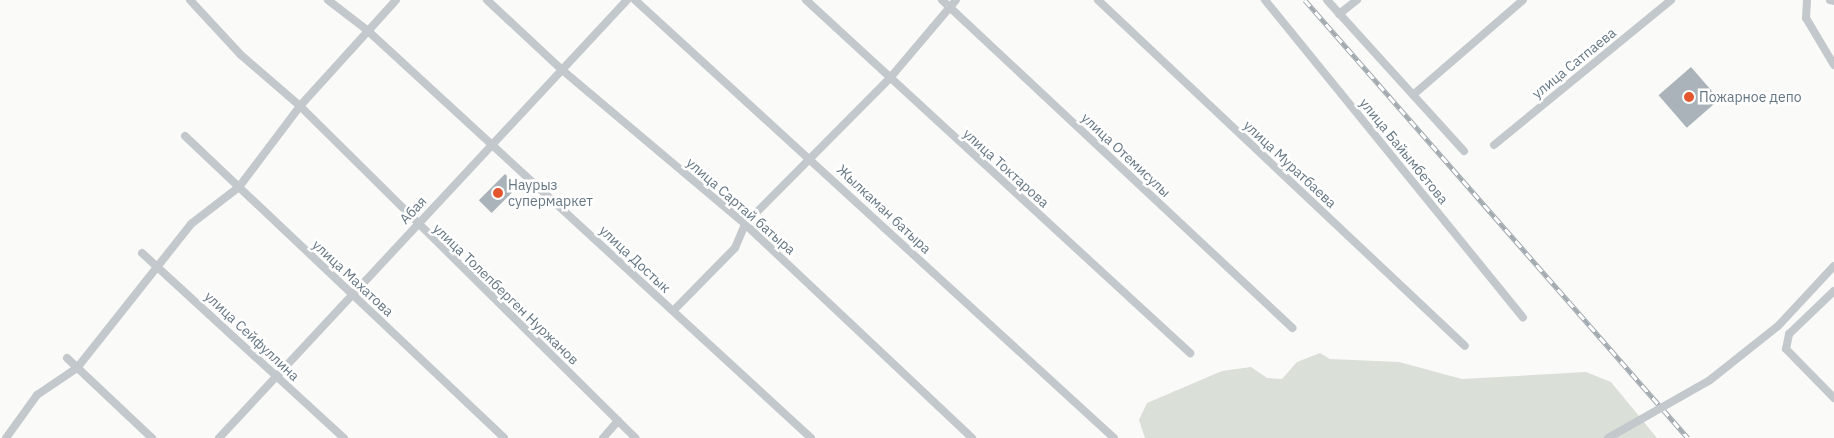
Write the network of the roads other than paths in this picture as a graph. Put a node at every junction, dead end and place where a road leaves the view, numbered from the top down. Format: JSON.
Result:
{"nodes":[{"id":1,"x":190,"y":0,"type":"edge"},
{"id":2,"x":328,"y":0,"type":"edge"},
{"id":3,"x":396,"y":0,"type":"edge"},
{"id":4,"x":487,"y":0,"type":"edge"},
{"id":5,"x":627,"y":0,"type":"edge"},
{"id":6,"x":635,"y":0,"type":"edge"},
{"id":7,"x":806,"y":0,"type":"edge"},
{"id":8,"x":942,"y":0,"type":"edge"},
{"id":9,"x":956,"y":0,"type":"edge"},
{"id":10,"x":1098,"y":0,"type":"edge"},
{"id":11,"x":1265,"y":0,"type":"edge"},
{"id":12,"x":1327,"y":0,"type":"edge"},
{"id":13,"x":1357,"y":0,"type":"edge"},
{"id":14,"x":1523,"y":0,"type":"edge"},
{"id":15,"x":1671,"y":0,"type":"edge"},
{"id":16,"x":1808,"y":0,"type":"edge"},
{"id":17,"x":1830,"y":0,"type":"edge"},
{"id":18,"x":1834,"y":1,"type":"edge"},
{"id":19,"x":950,"y":8,"type":"junction"},
{"id":20,"x":1339,"y":14,"type":"junction"},
{"id":21,"x":367,"y":30,"type":"junction"},
{"id":22,"x":1834,"y":65,"type":"edge"},
{"id":23,"x":561,"y":69,"type":"junction"},
{"id":24,"x":890,"y":78,"type":"junction"},
{"id":25,"x":1413,"y":95,"type":"junction"},
{"id":26,"x":300,"y":106,"type":"junction"},
{"id":27,"x":185,"y":136,"type":"dead end"},
{"id":28,"x":491,"y":143,"type":"junction"},
{"id":29,"x":1494,"y":145,"type":"dead end"},
{"id":30,"x":1464,"y":151,"type":"dead end"},
{"id":31,"x":812,"y":159,"type":"junction"},
{"id":32,"x":239,"y":187,"type":"junction"},
{"id":33,"x":417,"y":224,"type":"junction"},
{"id":34,"x":745,"y":224,"type":"junction"},
{"id":35,"x":142,"y":253,"type":"dead end"},
{"id":36,"x":1834,"y":266,"type":"edge"},
{"id":37,"x":159,"y":268,"type":"junction"},
{"id":38,"x":1834,"y":291,"type":"edge"},
{"id":39,"x":351,"y":294,"type":"junction"},
{"id":40,"x":673,"y":311,"type":"junction"},
{"id":41,"x":1523,"y":318,"type":"dead end"},
{"id":42,"x":1294,"y":328,"type":"dead end"},
{"id":43,"x":1464,"y":346,"type":"dead end"},
{"id":44,"x":1190,"y":353,"type":"dead end"},
{"id":45,"x":66,"y":358,"type":"dead end"},
{"id":46,"x":77,"y":368,"type":"junction"},
{"id":47,"x":275,"y":374,"type":"junction"},
{"id":48,"x":1834,"y":398,"type":"edge"},
{"id":49,"x":618,"y":421,"type":"junction"},
{"id":50,"x":6,"y":438,"type":"edge"},
{"id":51,"x":152,"y":438,"type":"edge"},
{"id":52,"x":219,"y":438,"type":"edge"},
{"id":53,"x":344,"y":438,"type":"edge"},
{"id":54,"x":504,"y":438,"type":"edge"},
{"id":55,"x":603,"y":438,"type":"edge"},
{"id":56,"x":635,"y":438,"type":"edge"},
{"id":57,"x":811,"y":438,"type":"edge"},
{"id":58,"x":972,"y":438,"type":"edge"},
{"id":59,"x":1114,"y":438,"type":"edge"},
{"id":60,"x":1608,"y":438,"type":"edge"}],
"edges":[{"from":1,"to":26,"type":"street","name":"улица Толепберген Нуржанов"},
{"from":2,"to":21,"type":"street","name":"улица Достык"},
{"from":3,"to":21,"type":"street"},
{"from":4,"to":23,"type":"street","name":"улица Сартай батыра"},
{"from":5,"to":23,"type":"street","name":"Абая"},
{"from":6,"to":31,"type":"street","name":"Жылкаман батыра"},
{"from":7,"to":24,"type":"street","name":"улица Токтарова"},
{"from":8,"to":19,"type":"street","name":"улица Отемисулы"},
{"from":9,"to":19,"type":"street"},
{"from":10,"to":43,"type":"street","name":"улица Муратбаева"},
{"from":11,"to":41,"type":"street","name":"улица Байымбетова"},
{"from":12,"to":20,"type":"street"},
{"from":13,"to":20,"type":"street"},
{"from":14,"to":25,"type":"street"},
{"from":15,"to":29,"type":"street","name":"улица Сатпаева"},
{"from":16,"to":22,"type":"street"},
{"from":17,"to":18,"type":"street"},
{"from":19,"to":24,"type":"street"},
{"from":19,"to":42,"type":"street","name":"улица Отемисулы"},
{"from":20,"to":25,"type":"street"},
{"from":21,"to":26,"type":"street"},
{"from":21,"to":28,"type":"street","name":"улица Достык"},
{"from":23,"to":28,"type":"street","name":"Абая"},
{"from":23,"to":34,"type":"street","name":"улица Сартай батыра"},
{"from":24,"to":31,"type":"street"},
{"from":24,"to":44,"type":"street","name":"улица Токтарова"},
{"from":25,"to":30,"type":"street"},
{"from":26,"to":32,"type":"street"},
{"from":26,"to":33,"type":"street","name":"улица Толепберген Нуржанов"},
{"from":27,"to":32,"type":"street","name":"улица Махатова"},
{"from":28,"to":33,"type":"street","name":"Абая"},
{"from":28,"to":40,"type":"street","name":"улица Достык"},
{"from":31,"to":34,"type":"street"},
{"from":31,"to":59,"type":"street","name":"Жылкаман батыра"},
{"from":32,"to":37,"type":"street"},
{"from":32,"to":39,"type":"street","name":"улица Махатова"},
{"from":33,"to":39,"type":"street","name":"Абая"},
{"from":33,"to":49,"type":"street","name":"улица Толепберген Нуржанов"},
{"from":34,"to":40,"type":"street"},
{"from":34,"to":58,"type":"street","name":"улица Сартай батыра"},
{"from":35,"to":37,"type":"street","name":"улица Сейфуллина"},
{"from":36,"to":60,"type":"street","bridge":true},
{"from":37,"to":46,"type":"street"},
{"from":37,"to":47,"type":"street","name":"улица Сейфуллина"},
{"from":38,"to":48,"type":"street"},
{"from":39,"to":47,"type":"street","name":"Абая"},
{"from":39,"to":54,"type":"street","name":"улица Махатова"},
{"from":40,"to":57,"type":"street","name":"улица Достык"},
{"from":45,"to":46,"type":"street"},
{"from":46,"to":50,"type":"street"},
{"from":46,"to":51,"type":"street"},
{"from":47,"to":52,"type":"street","name":"Абая"},
{"from":47,"to":53,"type":"street","name":"улица Сейфуллина"},
{"from":49,"to":55,"type":"street"},
{"from":49,"to":56,"type":"street","name":"улица Толепберген Нуржанов"}]}
